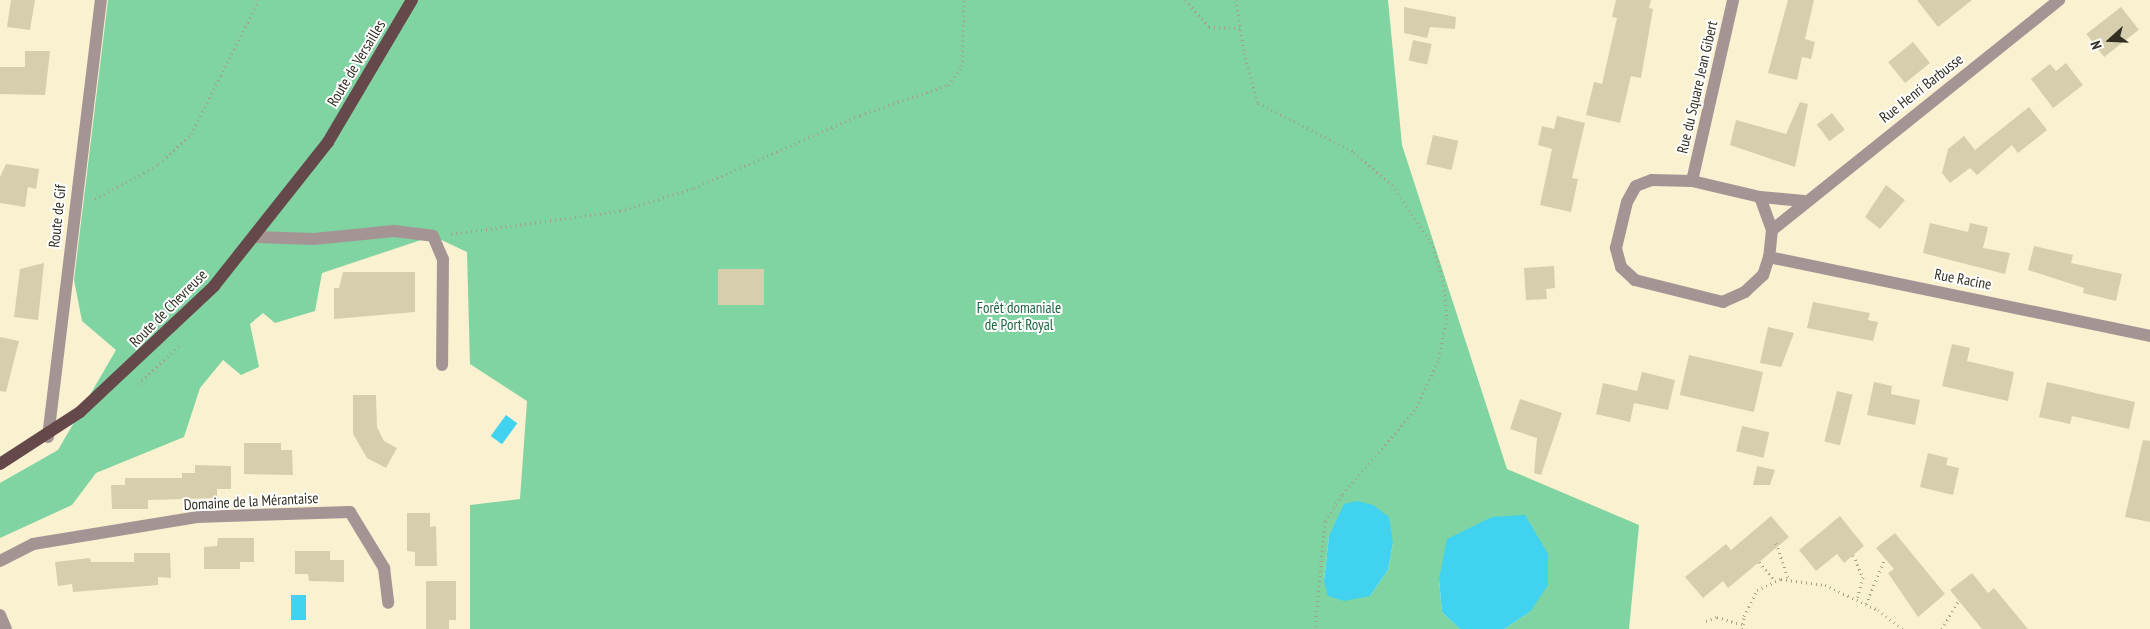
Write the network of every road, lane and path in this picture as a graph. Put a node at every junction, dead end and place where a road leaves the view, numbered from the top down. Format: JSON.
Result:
{"nodes":[{"id":1,"x":101,"y":0,"type":"edge"},
{"id":2,"x":259,"y":0,"type":"edge"},
{"id":3,"x":412,"y":0,"type":"edge"},
{"id":4,"x":964,"y":0,"type":"edge"},
{"id":5,"x":1185,"y":0,"type":"edge"},
{"id":6,"x":1236,"y":0,"type":"edge"},
{"id":7,"x":1733,"y":0,"type":"edge"},
{"id":8,"x":2059,"y":0,"type":"edge"},
{"id":9,"x":1240,"y":28,"type":"junction"},
{"id":10,"x":328,"y":142,"type":"joint"},
{"id":11,"x":1692,"y":181,"type":"junction"},
{"id":12,"x":1760,"y":197,"type":"junction"},
{"id":13,"x":1804,"y":201,"type":"junction"},
{"id":14,"x":74,"y":210,"type":"junction"},
{"id":15,"x":1772,"y":230,"type":"junction"},
{"id":16,"x":257,"y":236,"type":"junction"},
{"id":17,"x":433,"y":236,"type":"junction"},
{"id":18,"x":1769,"y":257,"type":"junction"},
{"id":19,"x":2150,"y":336,"type":"edge"},
{"id":20,"x":442,"y":365,"type":"dead end"},
{"id":21,"x":48,"y":437,"type":"junction"},
{"id":22,"x":0,"y":464,"type":"edge"},
{"id":23,"x":1776,"y":543,"type":"dead end"},
{"id":24,"x":1853,"y":555,"type":"dead end"},
{"id":25,"x":1885,"y":558,"type":"dead end"},
{"id":26,"x":0,"y":561,"type":"edge"},
{"id":27,"x":1760,"y":562,"type":"dead end"},
{"id":28,"x":1774,"y":580,"type":"junction"},
{"id":29,"x":1789,"y":580,"type":"junction"},
{"id":30,"x":1858,"y":600,"type":"junction"},
{"id":31,"x":1959,"y":600,"type":"dead end"},
{"id":32,"x":388,"y":603,"type":"dead end"},
{"id":33,"x":1866,"y":604,"type":"junction"},
{"id":34,"x":0,"y":615,"type":"edge"},
{"id":35,"x":1706,"y":621,"type":"dead end"},
{"id":36,"x":1743,"y":627,"type":"edge"},
{"id":37,"x":6,"y":629,"type":"edge"},
{"id":38,"x":1314,"y":629,"type":"edge"},
{"id":39,"x":1903,"y":629,"type":"edge"},
{"id":40,"x":1942,"y":629,"type":"edge"}],
"edges":[{"from":1,"to":14,"type":"street","name":"Route de Gif"},
{"from":2,"to":14,"type":"path"},
{"from":3,"to":10,"type":"main road","name":"Route de Versailles"},
{"from":4,"to":17,"type":"path"},
{"from":5,"to":9,"type":"path"},
{"from":6,"to":9,"type":"path"},
{"from":7,"to":11,"type":"street","name":"Rue du Square Jean Gibert"},
{"from":8,"to":13,"type":"street","name":"Rue Henri Barbusse"},
{"from":9,"to":38,"type":"path"},
{"from":10,"to":16,"type":"main road","name":"Route de Chevreuse"},
{"from":11,"to":12,"type":"street"},
{"from":11,"to":18,"type":"street"},
{"from":12,"to":13,"type":"street"},
{"from":12,"to":15,"type":"street"},
{"from":13,"to":15,"type":"street","name":"Rue Henri Barbusse"},
{"from":14,"to":21,"type":"street","name":"Route de Gif"},
{"from":15,"to":18,"type":"street"},
{"from":16,"to":17,"type":"street"},
{"from":16,"to":21,"type":"main road","name":"Route de Chevreuse"},
{"from":17,"to":20,"type":"street"},
{"from":18,"to":19,"type":"street","name":"Rue Racine"},
{"from":21,"to":22,"type":"main road","name":"Route de Chevreuse"},
{"from":23,"to":29,"type":"path"},
{"from":24,"to":30,"type":"path"},
{"from":25,"to":33,"type":"path"},
{"from":26,"to":32,"type":"street","name":"Domaine de la Mérantaise"},
{"from":27,"to":28,"type":"path"},
{"from":28,"to":29,"type":"path"},
{"from":28,"to":36,"type":"path"},
{"from":29,"to":30,"type":"path"},
{"from":30,"to":33,"type":"path"},
{"from":31,"to":40,"type":"path"},
{"from":33,"to":39,"type":"path"},
{"from":34,"to":37,"type":"street"},
{"from":35,"to":36,"type":"path"}]}
